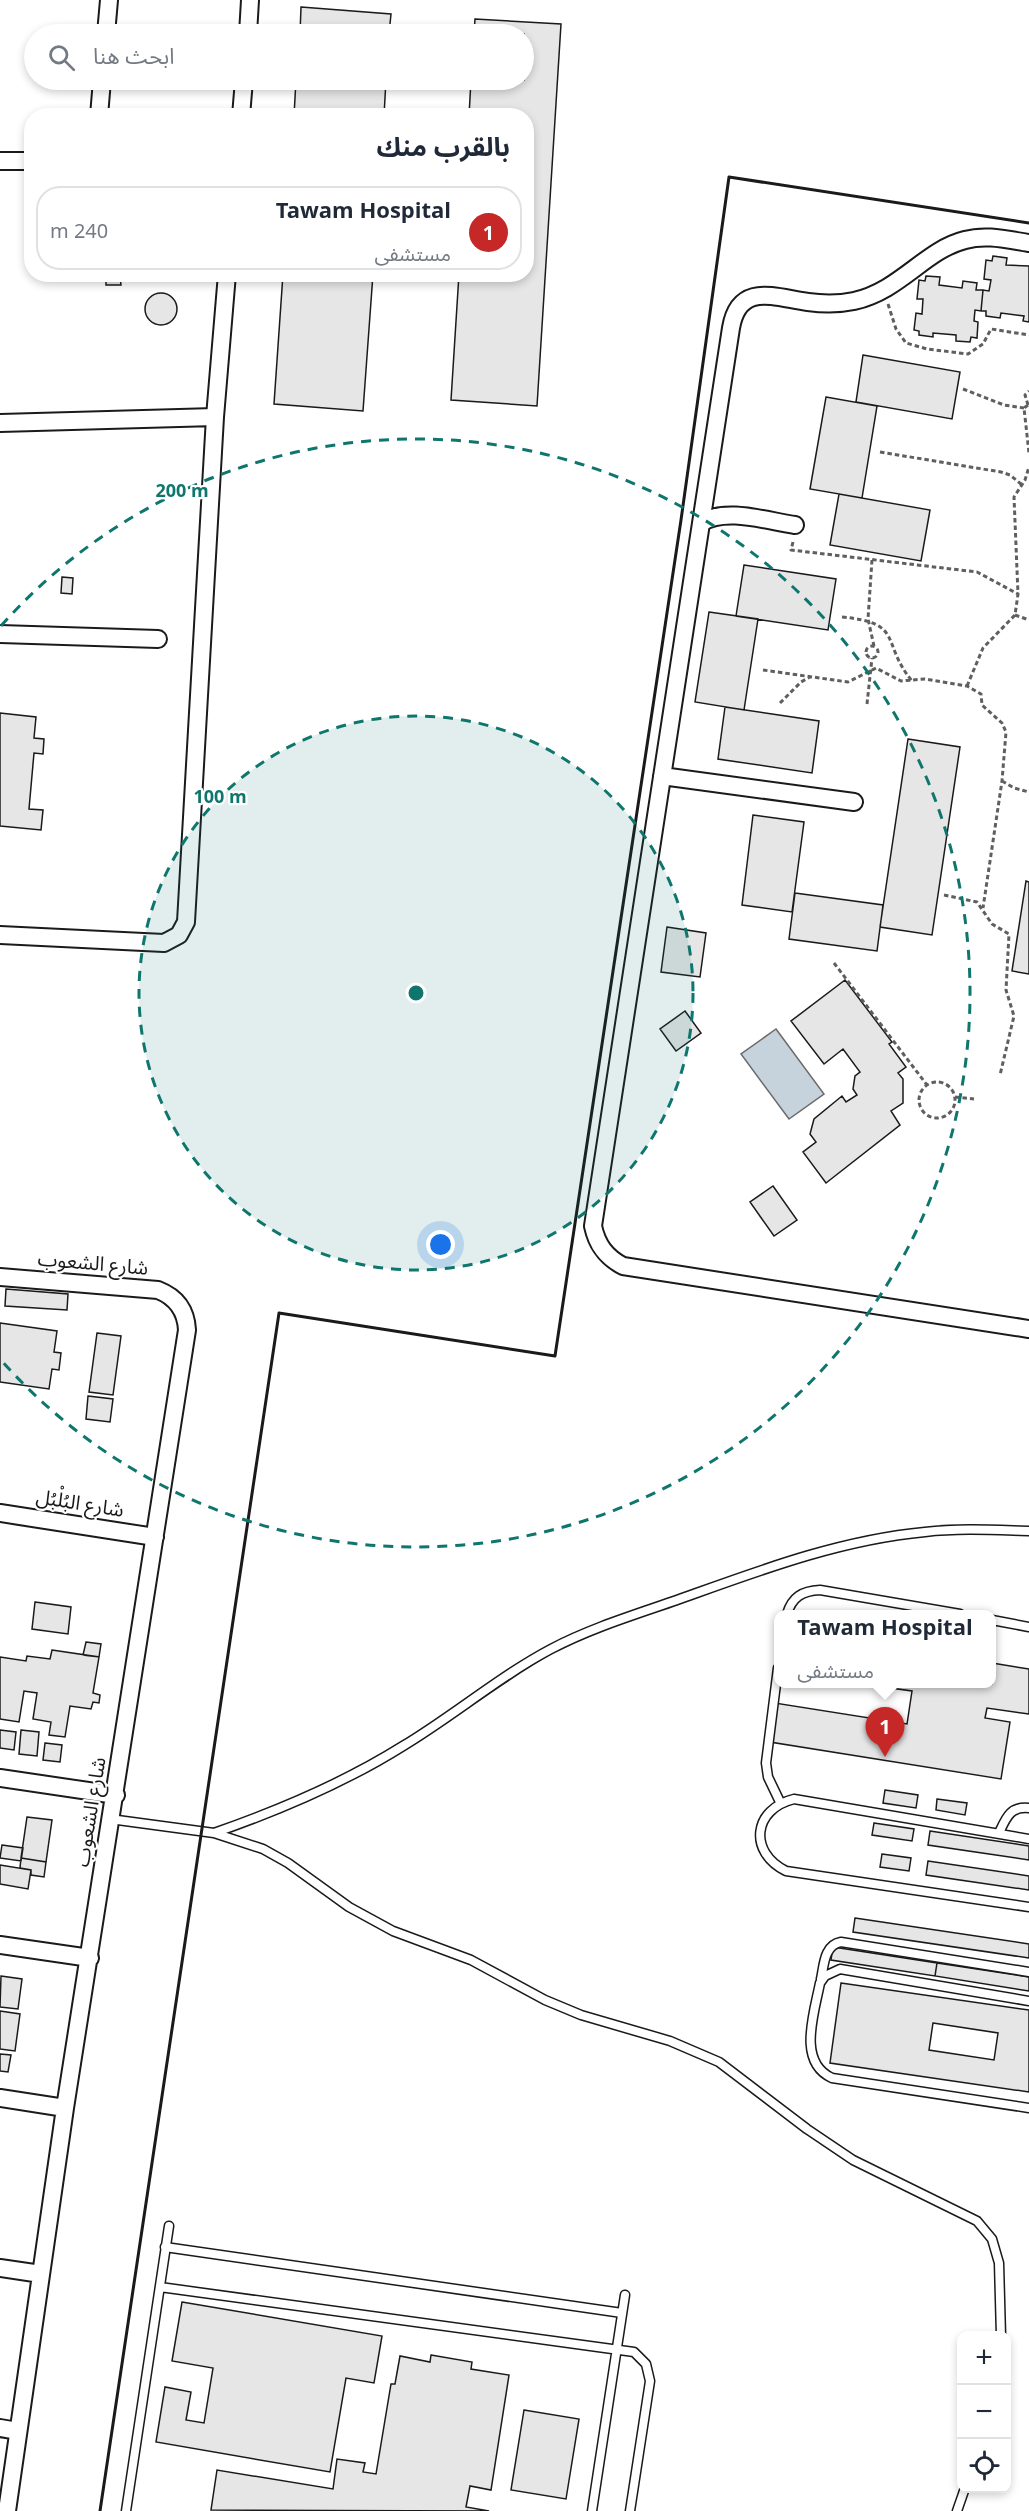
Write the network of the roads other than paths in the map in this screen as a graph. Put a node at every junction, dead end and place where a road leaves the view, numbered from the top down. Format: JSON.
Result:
{"nodes":[{"id":1,"x":109,"y":0,"type":"edge"},
{"id":2,"x":250,"y":0,"type":"edge"},
{"id":3,"x":107,"y":24,"type":"edge"},
{"id":4,"x":249,"y":24,"type":"edge"},
{"id":5,"x":101,"y":90,"type":"edge"},
{"id":6,"x":243,"y":90,"type":"edge"},
{"id":7,"x":100,"y":108,"type":"edge"},
{"id":8,"x":242,"y":108,"type":"edge"},
{"id":9,"x":0,"y":161,"type":"edge"},
{"id":10,"x":24,"y":161,"type":"edge"},
{"id":11,"x":1029,"y":243,"type":"edge"},
{"id":12,"x":226,"y":282,"type":"edge"},
{"id":13,"x":215,"y":417,"type":"junction"},
{"id":14,"x":0,"y":423,"type":"edge"},
{"id":15,"x":701,"y":523,"type":"junction"},
{"id":16,"x":795,"y":525,"type":"road end"},
{"id":17,"x":0,"y":634,"type":"edge"},
{"id":18,"x":158,"y":639,"type":"dead end"},
{"id":19,"x":662,"y":776,"type":"junction"},
{"id":20,"x":854,"y":802,"type":"dead end"},
{"id":21,"x":0,"y":935,"type":"edge"},
{"id":22,"x":0,"y":1277,"type":"edge"},
{"id":23,"x":1029,"y":1329,"type":"edge"},
{"id":24,"x":0,"y":1513,"type":"edge"},
{"id":25,"x":1029,"y":1531,"type":"edge"},
{"id":26,"x":155,"y":1537,"type":"junction"},
{"id":27,"x":788,"y":1610,"type":"edge"},
{"id":28,"x":937,"y":1610,"type":"edge"},
{"id":29,"x":996,"y":1621,"type":"edge"},
{"id":30,"x":1029,"y":1627,"type":"edge"},
{"id":31,"x":775,"y":1688,"type":"edge"},
{"id":32,"x":0,"y":1778,"type":"edge"},
{"id":33,"x":116,"y":1795,"type":"junction"},
{"id":34,"x":780,"y":1802,"type":"junction"},
{"id":35,"x":1029,"y":1808,"type":"edge"},
{"id":36,"x":110,"y":1819,"type":"junction"},
{"id":37,"x":214,"y":1833,"type":"junction"},
{"id":38,"x":999,"y":1833,"type":"junction"},
{"id":39,"x":1029,"y":1839,"type":"edge"},
{"id":40,"x":1029,"y":1907,"type":"edge"},
{"id":41,"x":0,"y":1945,"type":"edge"},
{"id":42,"x":90,"y":1958,"type":"junction"},
{"id":43,"x":1029,"y":1972,"type":"edge"},
{"id":44,"x":820,"y":1983,"type":"junction"},
{"id":45,"x":1029,"y":2001,"type":"edge"},
{"id":46,"x":0,"y":2098,"type":"edge"},
{"id":47,"x":65,"y":2108,"type":"junction"},
{"id":48,"x":1029,"y":2108,"type":"edge"},
{"id":49,"x":169,"y":2226,"type":"dead end"},
{"id":50,"x":165,"y":2247,"type":"junction"},
{"id":51,"x":0,"y":2268,"type":"edge"},
{"id":52,"x":41,"y":2274,"type":"junction"},
{"id":53,"x":160,"y":2287,"type":"junction"},
{"id":54,"x":625,"y":2295,"type":"dead end"},
{"id":55,"x":622,"y":2313,"type":"junction"},
{"id":56,"x":1001,"y":2331,"type":"edge"},
{"id":57,"x":617,"y":2348,"type":"junction"},
{"id":58,"x":0,"y":2428,"type":"edge"},
{"id":59,"x":18,"y":2430,"type":"junction"},
{"id":60,"x":963,"y":2493,"type":"edge"},
{"id":61,"x":7,"y":2511,"type":"edge"},
{"id":62,"x":126,"y":2511,"type":"edge"},
{"id":63,"x":592,"y":2511,"type":"edge"},
{"id":64,"x":630,"y":2511,"type":"edge"},
{"id":65,"x":957,"y":2511,"type":"edge"}],
"edges":[{"from":1,"to":3,"type":"street"},
{"from":2,"to":4,"type":"street"},
{"from":5,"to":7,"type":"street"},
{"from":6,"to":8,"type":"street"},
{"from":9,"to":10,"type":"street"},
{"from":11,"to":15,"type":"street"},
{"from":12,"to":13,"type":"street"},
{"from":13,"to":14,"type":"street"},
{"from":13,"to":21,"type":"street"},
{"from":15,"to":16,"type":"street"},
{"from":15,"to":19,"type":"street"},
{"from":17,"to":18,"type":"street"},
{"from":19,"to":20,"type":"street"},
{"from":19,"to":23,"type":"street"},
{"from":22,"to":26,"type":"street","name":"شارع الشعوب"},
{"from":24,"to":26,"type":"street","name":"شارع البُلْبُل"},
{"from":25,"to":37,"type":"lane"},
{"from":26,"to":33,"type":"street","name":"شارع الشعوب"},
{"from":27,"to":28,"type":"lane"},
{"from":29,"to":30,"type":"lane"},
{"from":31,"to":34,"type":"lane"},
{"from":32,"to":33,"type":"street"},
{"from":33,"to":36,"type":"street","name":"شارع الشعوب"},
{"from":34,"to":38,"type":"lane"},
{"from":34,"to":40,"type":"lane"},
{"from":35,"to":38,"type":"lane"},
{"from":36,"to":37,"type":"lane"},
{"from":36,"to":42,"type":"street","name":"شارع الشعوب"},
{"from":37,"to":56,"type":"lane"},
{"from":38,"to":39,"type":"lane"},
{"from":41,"to":42,"type":"street"},
{"from":42,"to":47,"type":"street","name":"شارع الشعوب"},
{"from":43,"to":44,"type":"lane"},
{"from":44,"to":45,"type":"lane"},
{"from":44,"to":48,"type":"lane"},
{"from":46,"to":47,"type":"street"},
{"from":47,"to":52,"type":"street","name":"شارع الشعوب"},
{"from":49,"to":50,"type":"lane"},
{"from":50,"to":53,"type":"lane"},
{"from":50,"to":55,"type":"lane"},
{"from":51,"to":52,"type":"street"},
{"from":52,"to":59,"type":"street","name":"شارع الشعوب"},
{"from":53,"to":57,"type":"lane"},
{"from":53,"to":62,"type":"lane"},
{"from":54,"to":55,"type":"lane"},
{"from":55,"to":57,"type":"lane"},
{"from":57,"to":63,"type":"lane"},
{"from":57,"to":64,"type":"lane"},
{"from":58,"to":59,"type":"street"},
{"from":59,"to":61,"type":"street","name":"شارع الشعوب"},
{"from":60,"to":65,"type":"lane"}]}
